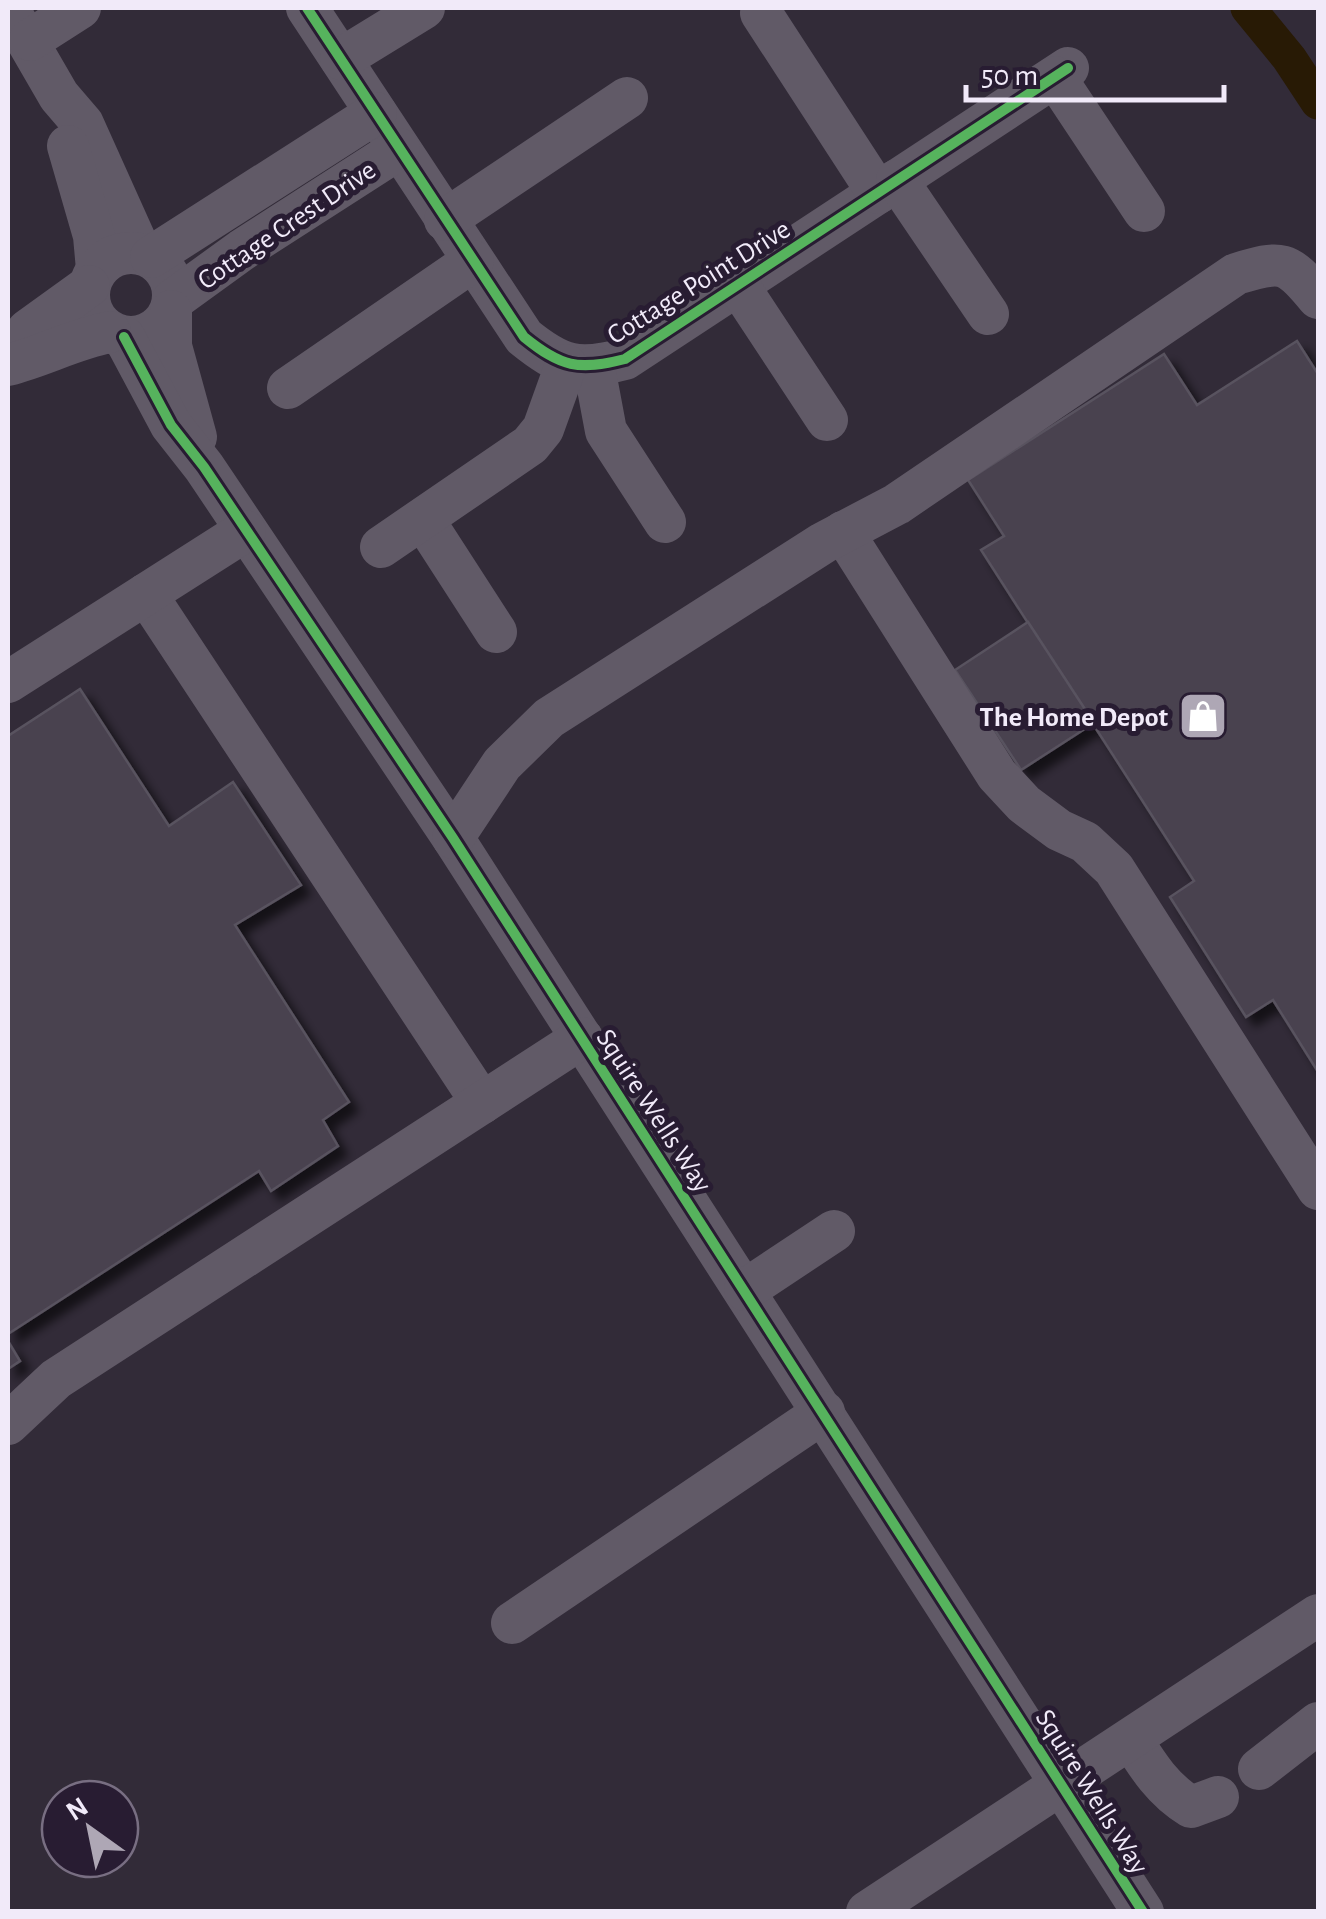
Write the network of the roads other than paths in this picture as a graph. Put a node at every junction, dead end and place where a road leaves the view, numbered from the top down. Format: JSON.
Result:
{"nodes":[{"id":1,"x":80,"y":8,"type":"edge"},
{"id":2,"x":307,"y":8,"type":"edge"},
{"id":3,"x":424,"y":8,"type":"edge"},
{"id":4,"x":762,"y":14,"type":"dead end"},
{"id":5,"x":19,"y":24,"type":"edge"},
{"id":6,"x":341,"y":59,"type":"junction"},
{"id":7,"x":59,"y":96,"type":"junction"},
{"id":8,"x":627,"y":98,"type":"dead end"},
{"id":9,"x":376,"y":114,"type":"junction"},
{"id":10,"x":399,"y":149,"type":"junction"},
{"id":11,"x":266,"y":184,"type":"junction"},
{"id":12,"x":888,"y":186,"type":"junction"},
{"id":13,"x":1144,"y":211,"type":"dead end"},
{"id":14,"x":288,"y":220,"type":"junction"},
{"id":15,"x":445,"y":220,"type":"junction"},
{"id":16,"x":146,"y":255,"type":"junction"},
{"id":17,"x":473,"y":261,"type":"junction"},
{"id":18,"x":93,"y":278,"type":"junction"},
{"id":19,"x":738,"y":285,"type":"junction"},
{"id":20,"x":1318,"y":298,"type":"edge"},
{"id":21,"x":172,"y":306,"type":"junction"},
{"id":22,"x":988,"y":314,"type":"dead end"},
{"id":23,"x":117,"y":334,"type":"junction"},
{"id":24,"x":8,"y":354,"type":"edge"},
{"id":25,"x":8,"y":365,"type":"edge"},
{"id":26,"x":580,"y":366,"type":"junction"},
{"id":27,"x":288,"y":388,"type":"dead end"},
{"id":28,"x":828,"y":420,"type":"dead end"},
{"id":29,"x":204,"y":467,"type":"junction"},
{"id":30,"x":423,"y":518,"type":"junction"},
{"id":31,"x":665,"y":522,"type":"dead end"},
{"id":32,"x":246,"y":531,"type":"junction"},
{"id":33,"x":843,"y":532,"type":"junction"},
{"id":34,"x":381,"y":546,"type":"dead end"},
{"id":35,"x":146,"y":594,"type":"junction"},
{"id":36,"x":496,"y":632,"type":"dead end"},
{"id":37,"x":8,"y":682,"type":"edge"},
{"id":38,"x":453,"y":838,"type":"junction"},
{"id":39,"x":582,"y":1038,"type":"junction"},
{"id":40,"x":482,"y":1103,"type":"junction"},
{"id":41,"x":1318,"y":1188,"type":"edge"},
{"id":42,"x":834,"y":1232,"type":"dead end"},
{"id":43,"x":744,"y":1290,"type":"junction"},
{"id":44,"x":824,"y":1412,"type":"junction"},
{"id":45,"x":8,"y":1424,"type":"edge"},
{"id":46,"x":1318,"y":1615,"type":"edge"},
{"id":47,"x":512,"y":1623,"type":"dead end"},
{"id":48,"x":1318,"y":1723,"type":"edge"},
{"id":49,"x":1132,"y":1739,"type":"junction"},
{"id":50,"x":1259,"y":1769,"type":"dead end"},
{"id":51,"x":1063,"y":1784,"type":"junction"},
{"id":52,"x":1218,"y":1797,"type":"dead end"},
{"id":53,"x":867,"y":1912,"type":"edge"},
{"id":54,"x":1143,"y":1912,"type":"edge"}],
"edges":[{"from":1,"to":5,"type":"street"},
{"from":2,"to":6,"type":"street"},
{"from":3,"to":6,"type":"street"},
{"from":4,"to":12,"type":"street"},
{"from":5,"to":7,"type":"street"},
{"from":6,"to":9,"type":"street"},
{"from":7,"to":16,"type":"street"},
{"from":7,"to":18,"type":"street"},
{"from":8,"to":15,"type":"street"},
{"from":9,"to":10,"type":"street"},
{"from":9,"to":11,"type":"street","name":"Cottage Crest Drive"},
{"from":10,"to":14,"type":"street","name":"Cottage Crest Drive"},
{"from":10,"to":15,"type":"street"},
{"from":11,"to":14,"type":"street"},
{"from":11,"to":16,"type":"street","name":"Cottage Crest Drive"},
{"from":12,"to":13,"type":"street","name":"Cottage Point Drive"},
{"from":12,"to":19,"type":"street","name":"Cottage Point Drive"},
{"from":12,"to":22,"type":"street"},
{"from":14,"to":21,"type":"street","name":"Cottage Crest Drive"},
{"from":15,"to":17,"type":"street"},
{"from":16,"to":18,"type":"street"},
{"from":16,"to":21,"type":"street"},
{"from":17,"to":26,"type":"street"},
{"from":17,"to":27,"type":"street"},
{"from":18,"to":23,"type":"street"},
{"from":18,"to":24,"type":"street"},
{"from":19,"to":26,"type":"street","name":"Cottage Point Drive"},
{"from":19,"to":28,"type":"street"},
{"from":20,"to":33,"type":"street"},
{"from":21,"to":23,"type":"street"},
{"from":21,"to":29,"type":"street","name":"Squire Wells Way"},
{"from":23,"to":25,"type":"street"},
{"from":23,"to":29,"type":"street","name":"Squire Wells Way"},
{"from":26,"to":30,"type":"street"},
{"from":26,"to":31,"type":"street"},
{"from":29,"to":32,"type":"street","name":"Squire Wells Way"},
{"from":30,"to":34,"type":"street"},
{"from":30,"to":36,"type":"street"},
{"from":32,"to":35,"type":"street"},
{"from":32,"to":38,"type":"street","name":"Squire Wells Way"},
{"from":33,"to":38,"type":"street"},
{"from":33,"to":41,"type":"street"},
{"from":35,"to":37,"type":"street"},
{"from":35,"to":40,"type":"street"},
{"from":38,"to":39,"type":"street","name":"Squire Wells Way"},
{"from":39,"to":40,"type":"street"},
{"from":39,"to":43,"type":"street","name":"Squire Wells Way"},
{"from":40,"to":45,"type":"street"},
{"from":42,"to":43,"type":"street"},
{"from":43,"to":44,"type":"street","name":"Squire Wells Way"},
{"from":44,"to":47,"type":"street"},
{"from":44,"to":51,"type":"street","name":"Squire Wells Way"},
{"from":46,"to":49,"type":"street"},
{"from":48,"to":50,"type":"street"},
{"from":49,"to":51,"type":"street"},
{"from":49,"to":52,"type":"street"},
{"from":51,"to":53,"type":"street"},
{"from":51,"to":54,"type":"street","name":"Squire Wells Way"}]}
